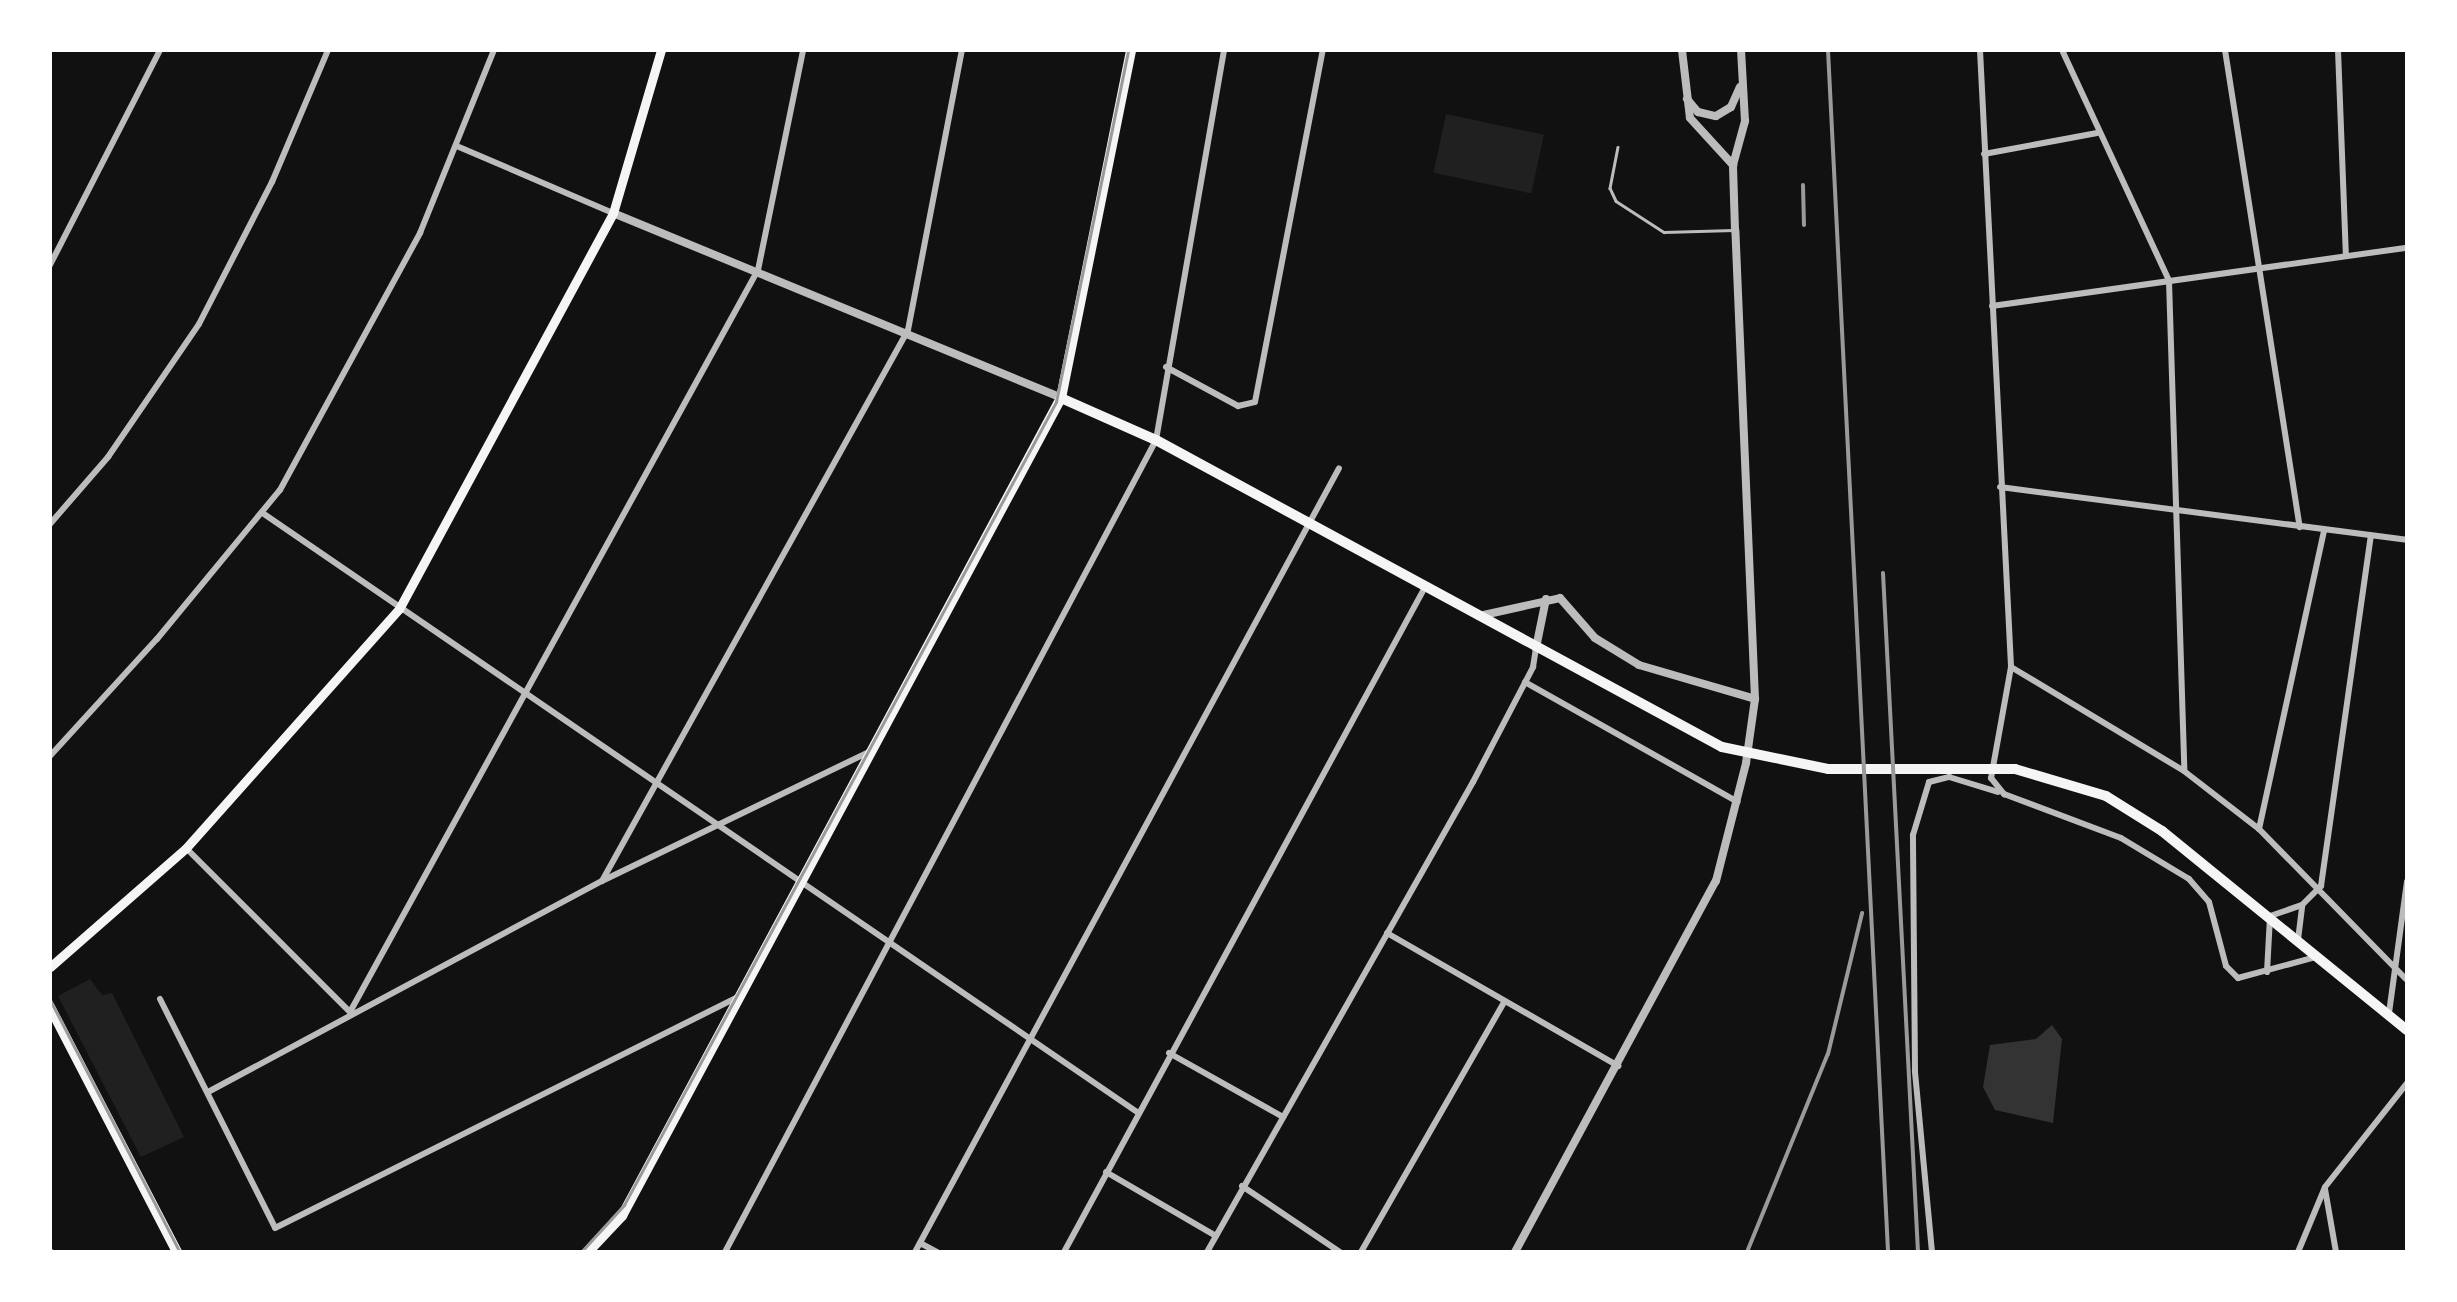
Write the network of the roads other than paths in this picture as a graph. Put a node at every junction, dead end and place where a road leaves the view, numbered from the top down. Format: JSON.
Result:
{"nodes":[{"id":1,"x":160,"y":50,"type":"edge"},
{"id":2,"x":328,"y":50,"type":"edge"},
{"id":3,"x":494,"y":50,"type":"edge"},
{"id":4,"x":661,"y":50,"type":"edge"},
{"id":5,"x":802,"y":50,"type":"edge"},
{"id":6,"x":962,"y":50,"type":"edge"},
{"id":7,"x":1130,"y":50,"type":"edge"},
{"id":8,"x":1224,"y":50,"type":"edge"},
{"id":9,"x":1324,"y":50,"type":"edge"},
{"id":10,"x":1682,"y":50,"type":"edge"},
{"id":11,"x":1741,"y":50,"type":"edge"},
{"id":12,"x":1980,"y":50,"type":"edge"},
{"id":13,"x":2062,"y":50,"type":"edge"},
{"id":14,"x":2225,"y":50,"type":"edge"},
{"id":15,"x":2338,"y":50,"type":"edge"},
{"id":16,"x":1742,"y":81,"type":"junction"},
{"id":17,"x":1685,"y":95,"type":"junction"},
{"id":18,"x":2097,"y":134,"type":"junction"},
{"id":19,"x":459,"y":147,"type":"junction"},
{"id":20,"x":1618,"y":147,"type":"dead end"},
{"id":21,"x":1984,"y":154,"type":"junction"},
{"id":22,"x":1733,"y":165,"type":"junction"},
{"id":23,"x":613,"y":213,"type":"junction"},
{"id":24,"x":1735,"y":230,"type":"junction"},
{"id":25,"x":2407,"y":248,"type":"edge"},
{"id":26,"x":2346,"y":254,"type":"junction"},
{"id":27,"x":50,"y":265,"type":"edge"},
{"id":28,"x":2262,"y":268,"type":"junction"},
{"id":29,"x":758,"y":270,"type":"junction"},
{"id":30,"x":2169,"y":281,"type":"junction"},
{"id":31,"x":1992,"y":306,"type":"junction"},
{"id":32,"x":908,"y":330,"type":"junction"},
{"id":33,"x":1166,"y":367,"type":"junction"},
{"id":34,"x":1061,"y":398,"type":"junction"},
{"id":35,"x":1156,"y":440,"type":"junction"},
{"id":36,"x":1338,"y":468,"type":"dead end"},
{"id":37,"x":2000,"y":487,"type":"junction"},
{"id":38,"x":2174,"y":511,"type":"junction"},
{"id":39,"x":264,"y":514,"type":"junction"},
{"id":40,"x":1308,"y":523,"type":"junction"},
{"id":41,"x":50,"y":524,"type":"edge"},
{"id":42,"x":2300,"y":527,"type":"junction"},
{"id":43,"x":2324,"y":530,"type":"junction"},
{"id":44,"x":2371,"y":536,"type":"junction"},
{"id":45,"x":2407,"y":540,"type":"edge"},
{"id":46,"x":1424,"y":588,"type":"junction"},
{"id":47,"x":1546,"y":599,"type":"junction"},
{"id":48,"x":399,"y":609,"type":"junction"},
{"id":49,"x":1476,"y":616,"type":"junction"},
{"id":50,"x":1536,"y":648,"type":"junction"},
{"id":51,"x":2010,"y":667,"type":"junction"},
{"id":52,"x":1526,"y":682,"type":"junction"},
{"id":53,"x":528,"y":696,"type":"junction"},
{"id":54,"x":1755,"y":699,"type":"junction"},
{"id":55,"x":872,"y":750,"type":"junction"},
{"id":56,"x":50,"y":756,"type":"edge"},
{"id":57,"x":2184,"y":772,"type":"junction"},
{"id":58,"x":654,"y":784,"type":"junction"},
{"id":59,"x":2004,"y":794,"type":"junction"},
{"id":60,"x":1738,"y":802,"type":"junction"},
{"id":61,"x":714,"y":826,"type":"junction"},
{"id":62,"x":2259,"y":829,"type":"junction"},
{"id":63,"x":186,"y":848,"type":"junction"},
{"id":64,"x":602,"y":881,"type":"junction"},
{"id":65,"x":2407,"y":881,"type":"edge"},
{"id":66,"x":800,"y":882,"type":"junction"},
{"id":67,"x":2321,"y":886,"type":"junction"},
{"id":68,"x":2302,"y":904,"type":"junction"},
{"id":69,"x":2270,"y":916,"type":"junction"},
{"id":70,"x":1387,"y":933,"type":"junction"},
{"id":71,"x":2298,"y":940,"type":"junction"},
{"id":72,"x":890,"y":945,"type":"junction"},
{"id":73,"x":2319,"y":958,"type":"junction"},
{"id":74,"x":50,"y":967,"type":"edge"},
{"id":75,"x":2395,"y":968,"type":"junction"},
{"id":76,"x":2266,"y":973,"type":"junction"},
{"id":77,"x":2407,"y":980,"type":"edge"},
{"id":78,"x":740,"y":996,"type":"junction"},
{"id":79,"x":160,"y":999,"type":"dead end"},
{"id":80,"x":1505,"y":1001,"type":"junction"},
{"id":81,"x":50,"y":1007,"type":"edge"},
{"id":82,"x":350,"y":1012,"type":"junction"},
{"id":83,"x":2388,"y":1015,"type":"junction"},
{"id":84,"x":2407,"y":1030,"type":"edge"},
{"id":85,"x":1028,"y":1040,"type":"junction"},
{"id":86,"x":1169,"y":1053,"type":"junction"},
{"id":87,"x":1619,"y":1066,"type":"junction"},
{"id":88,"x":2407,"y":1083,"type":"edge"},
{"id":89,"x":208,"y":1092,"type":"junction"},
{"id":90,"x":1137,"y":1112,"type":"junction"},
{"id":91,"x":1283,"y":1117,"type":"junction"},
{"id":92,"x":1106,"y":1172,"type":"junction"},
{"id":93,"x":1242,"y":1186,"type":"junction"},
{"id":94,"x":2324,"y":1187,"type":"junction"},
{"id":95,"x":1216,"y":1236,"type":"junction"},
{"id":96,"x":920,"y":1243,"type":"junction"},
{"id":97,"x":591,"y":1251,"type":"edge"},
{"id":98,"x":176,"y":1252,"type":"edge"},
{"id":99,"x":725,"y":1252,"type":"edge"},
{"id":100,"x":915,"y":1252,"type":"edge"},
{"id":101,"x":937,"y":1252,"type":"edge"},
{"id":102,"x":1064,"y":1252,"type":"edge"},
{"id":103,"x":1208,"y":1252,"type":"edge"},
{"id":104,"x":1340,"y":1252,"type":"edge"},
{"id":105,"x":1362,"y":1252,"type":"edge"},
{"id":106,"x":1515,"y":1252,"type":"edge"},
{"id":107,"x":1932,"y":1252,"type":"edge"},
{"id":108,"x":2298,"y":1252,"type":"edge"},
{"id":109,"x":2336,"y":1252,"type":"edge"}],
"edges":[{"from":1,"to":27,"type":"street"},
{"from":2,"to":41,"type":"street"},
{"from":3,"to":19,"type":"street"},
{"from":4,"to":23,"type":"main road"},
{"from":5,"to":29,"type":"street"},
{"from":6,"to":32,"type":"street"},
{"from":7,"to":34,"type":"main road"},
{"from":8,"to":33,"type":"street"},
{"from":9,"to":33,"type":"street"},
{"from":10,"to":17,"type":"street"},
{"from":11,"to":16,"type":"street"},
{"from":12,"to":21,"type":"street"},
{"from":13,"to":18,"type":"street"},
{"from":14,"to":28,"type":"street"},
{"from":15,"to":26,"type":"street"},
{"from":16,"to":17,"type":"street"},
{"from":16,"to":22,"type":"street"},
{"from":17,"to":22,"type":"street"},
{"from":18,"to":21,"type":"street"},
{"from":18,"to":30,"type":"street"},
{"from":19,"to":23,"type":"street"},
{"from":19,"to":39,"type":"street"},
{"from":20,"to":24,"type":"lane"},
{"from":21,"to":31,"type":"street"},
{"from":22,"to":24,"type":"street"},
{"from":23,"to":29,"type":"street"},
{"from":23,"to":48,"type":"main road"},
{"from":24,"to":54,"type":"street"},
{"from":25,"to":26,"type":"street"},
{"from":26,"to":28,"type":"street"},
{"from":28,"to":30,"type":"street"},
{"from":28,"to":42,"type":"street"},
{"from":29,"to":32,"type":"street"},
{"from":29,"to":53,"type":"street"},
{"from":30,"to":31,"type":"street"},
{"from":30,"to":38,"type":"street"},
{"from":31,"to":37,"type":"street"},
{"from":32,"to":34,"type":"street"},
{"from":32,"to":58,"type":"street"},
{"from":33,"to":35,"type":"street"},
{"from":34,"to":35,"type":"main road"},
{"from":34,"to":55,"type":"main road"},
{"from":35,"to":40,"type":"main road"},
{"from":35,"to":72,"type":"street"},
{"from":36,"to":40,"type":"street"},
{"from":37,"to":38,"type":"street"},
{"from":37,"to":51,"type":"street"},
{"from":38,"to":42,"type":"street"},
{"from":38,"to":57,"type":"street"},
{"from":39,"to":48,"type":"street"},
{"from":39,"to":56,"type":"street"},
{"from":40,"to":46,"type":"main road"},
{"from":40,"to":85,"type":"street"},
{"from":42,"to":43,"type":"street"},
{"from":43,"to":44,"type":"street"},
{"from":43,"to":62,"type":"street"},
{"from":44,"to":45,"type":"street"},
{"from":44,"to":67,"type":"street"},
{"from":46,"to":49,"type":"main road"},
{"from":46,"to":86,"type":"street"},
{"from":47,"to":49,"type":"street"},
{"from":47,"to":50,"type":"street"},
{"from":47,"to":54,"type":"street"},
{"from":48,"to":53,"type":"street"},
{"from":48,"to":63,"type":"main road"},
{"from":49,"to":50,"type":"main road"},
{"from":50,"to":52,"type":"street"},
{"from":50,"to":69,"type":"main road"},
{"from":51,"to":57,"type":"street"},
{"from":51,"to":59,"type":"street"},
{"from":52,"to":60,"type":"street"},
{"from":52,"to":70,"type":"street"},
{"from":53,"to":58,"type":"street"},
{"from":53,"to":82,"type":"street"},
{"from":54,"to":60,"type":"street"},
{"from":55,"to":61,"type":"street"},
{"from":55,"to":66,"type":"main road"},
{"from":57,"to":62,"type":"street"},
{"from":58,"to":61,"type":"street"},
{"from":58,"to":64,"type":"street"},
{"from":59,"to":76,"type":"street"},
{"from":59,"to":107,"type":"street"},
{"from":60,"to":87,"type":"street"},
{"from":61,"to":64,"type":"street"},
{"from":61,"to":66,"type":"street"},
{"from":62,"to":67,"type":"street"},
{"from":63,"to":74,"type":"main road"},
{"from":63,"to":82,"type":"street"},
{"from":64,"to":82,"type":"street"},
{"from":65,"to":75,"type":"street"},
{"from":66,"to":72,"type":"street"},
{"from":66,"to":78,"type":"main road"},
{"from":67,"to":68,"type":"street"},
{"from":67,"to":75,"type":"street"},
{"from":68,"to":69,"type":"street"},
{"from":68,"to":71,"type":"street"},
{"from":69,"to":71,"type":"main road"},
{"from":69,"to":76,"type":"street"},
{"from":70,"to":80,"type":"street"},
{"from":70,"to":91,"type":"street"},
{"from":71,"to":73,"type":"main road"},
{"from":72,"to":85,"type":"street"},
{"from":72,"to":99,"type":"street"},
{"from":73,"to":76,"type":"street"},
{"from":73,"to":83,"type":"main road"},
{"from":75,"to":77,"type":"street"},
{"from":75,"to":83,"type":"street"},
{"from":78,"to":89,"type":"street"},
{"from":78,"to":97,"type":"main road"},
{"from":79,"to":89,"type":"street"},
{"from":80,"to":87,"type":"street"},
{"from":80,"to":105,"type":"street"},
{"from":81,"to":98,"type":"main road"},
{"from":82,"to":89,"type":"street"},
{"from":83,"to":84,"type":"main road"},
{"from":85,"to":90,"type":"street"},
{"from":85,"to":96,"type":"street"},
{"from":86,"to":90,"type":"street"},
{"from":86,"to":91,"type":"street"},
{"from":87,"to":106,"type":"street"},
{"from":88,"to":94,"type":"street"},
{"from":90,"to":92,"type":"street"},
{"from":91,"to":93,"type":"street"},
{"from":92,"to":95,"type":"street"},
{"from":92,"to":102,"type":"street"},
{"from":93,"to":95,"type":"street"},
{"from":93,"to":104,"type":"street"},
{"from":94,"to":108,"type":"street"},
{"from":94,"to":109,"type":"street"},
{"from":95,"to":103,"type":"street"},
{"from":96,"to":100,"type":"street"},
{"from":96,"to":101,"type":"street"}]}
